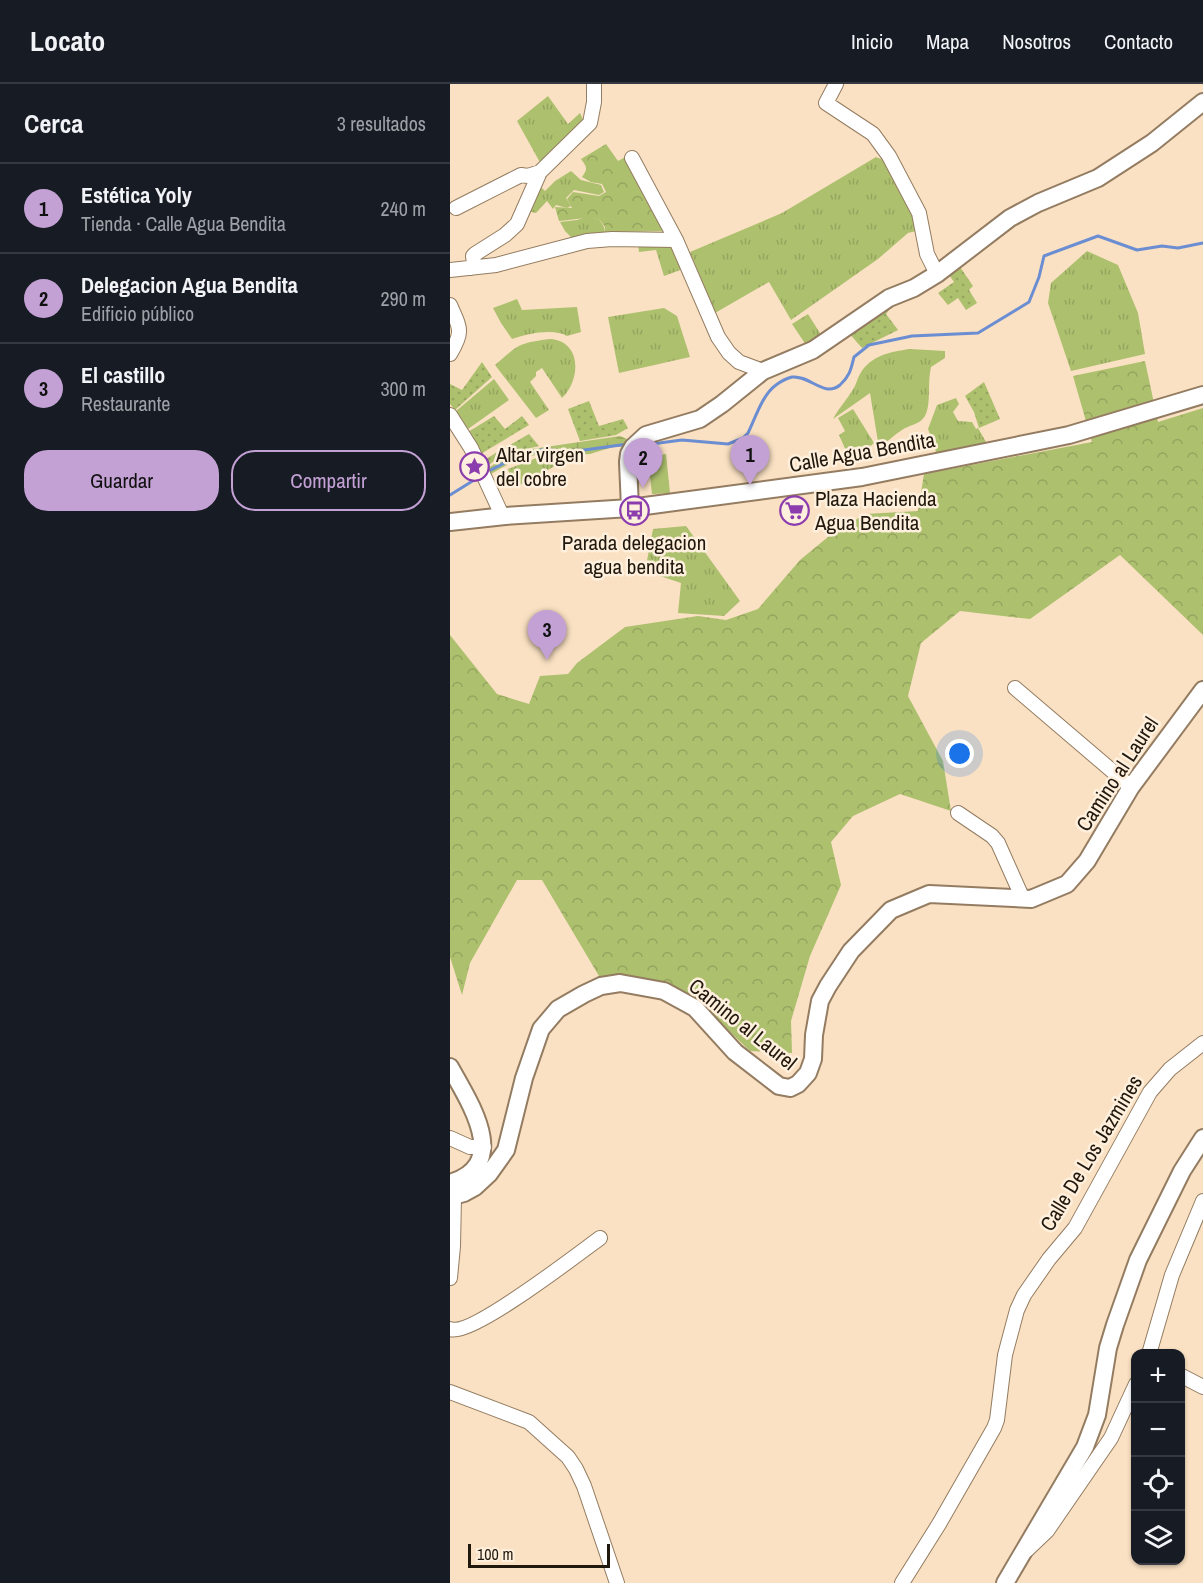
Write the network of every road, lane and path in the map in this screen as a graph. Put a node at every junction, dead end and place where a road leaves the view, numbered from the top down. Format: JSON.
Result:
{"nodes":[{"id":1,"x":594,"y":84,"type":"edge"},
{"id":2,"x":836,"y":84,"type":"edge"},
{"id":3,"x":1203,"y":102,"type":"edge"},
{"id":4,"x":632,"y":158,"type":"dead end"},
{"id":5,"x":540,"y":172,"type":"junction"},
{"id":6,"x":456,"y":208,"type":"dead end"},
{"id":7,"x":676,"y":240,"type":"junction"},
{"id":8,"x":471,"y":268,"type":"junction"},
{"id":9,"x":450,"y":270,"type":"edge"},
{"id":10,"x":937,"y":274,"type":"junction"},
{"id":11,"x":450,"y":280,"type":"edge"},
{"id":12,"x":450,"y":305,"type":"edge"},
{"id":13,"x":450,"y":354,"type":"edge"},
{"id":14,"x":763,"y":371,"type":"junction"},
{"id":15,"x":1203,"y":395,"type":"edge"},
{"id":16,"x":450,"y":416,"type":"edge"},
{"id":17,"x":630,"y":508,"type":"junction"},
{"id":18,"x":500,"y":511,"type":"dead end"},
{"id":19,"x":450,"y":522,"type":"edge"},
{"id":20,"x":1015,"y":688,"type":"dead end"},
{"id":21,"x":1203,"y":690,"type":"edge"},
{"id":22,"x":1131,"y":787,"type":"junction"},
{"id":23,"x":958,"y":813,"type":"dead end"},
{"id":24,"x":1023,"y":899,"type":"junction"},
{"id":25,"x":1203,"y":1043,"type":"edge"},
{"id":26,"x":450,"y":1067,"type":"edge"},
{"id":27,"x":450,"y":1138,"type":"edge"},
{"id":28,"x":1203,"y":1138,"type":"edge"},
{"id":29,"x":484,"y":1147,"type":"junction"},
{"id":30,"x":451,"y":1192,"type":"edge"},
{"id":31,"x":1203,"y":1201,"type":"edge"},
{"id":32,"x":600,"y":1238,"type":"dead end"},
{"id":33,"x":450,"y":1278,"type":"edge"},
{"id":34,"x":450,"y":1329,"type":"edge"},
{"id":35,"x":1150,"y":1349,"type":"edge"},
{"id":36,"x":1185,"y":1378,"type":"edge"},
{"id":37,"x":1203,"y":1387,"type":"edge"},
{"id":38,"x":450,"y":1392,"type":"edge"},
{"id":39,"x":1131,"y":1395,"type":"edge"},
{"id":40,"x":1023,"y":1554,"type":"junction"},
{"id":41,"x":617,"y":1583,"type":"edge"},
{"id":42,"x":902,"y":1583,"type":"edge"},
{"id":43,"x":1005,"y":1583,"type":"edge"}],
"edges":[{"from":1,"to":5,"type":"street"},
{"from":2,"to":10,"type":"street"},
{"from":3,"to":10,"type":"main road"},
{"from":4,"to":7,"type":"street"},
{"from":5,"to":6,"type":"street"},
{"from":5,"to":8,"type":"street"},
{"from":7,"to":8,"type":"street"},
{"from":7,"to":14,"type":"street"},
{"from":8,"to":9,"type":"street"},
{"from":8,"to":11,"type":"street"},
{"from":10,"to":14,"type":"main road"},
{"from":12,"to":13,"type":"street"},
{"from":14,"to":17,"type":"main road"},
{"from":15,"to":17,"type":"main road","name":"Calle Agua Bendita"},
{"from":16,"to":18,"type":"street"},
{"from":17,"to":19,"type":"main road","name":"Calle Agua Bendita"},
{"from":20,"to":22,"type":"street"},
{"from":21,"to":22,"type":"main road","name":"Camino al Laurel"},
{"from":22,"to":24,"type":"main road","name":"Camino al Laurel"},
{"from":23,"to":24,"type":"street"},
{"from":24,"to":30,"type":"main road","name":"Camino al Laurel"},
{"from":25,"to":42,"type":"street","name":"Calle De Los Jazmines"},
{"from":26,"to":29,"type":"main road"},
{"from":27,"to":29,"type":"street"},
{"from":28,"to":40,"type":"main road"},
{"from":29,"to":30,"type":"main road"},
{"from":30,"to":33,"type":"street"},
{"from":31,"to":35,"type":"street"},
{"from":32,"to":34,"type":"street"},
{"from":36,"to":37,"type":"street"},
{"from":38,"to":41,"type":"street"},
{"from":39,"to":40,"type":"street"},
{"from":40,"to":43,"type":"main road"}]}
